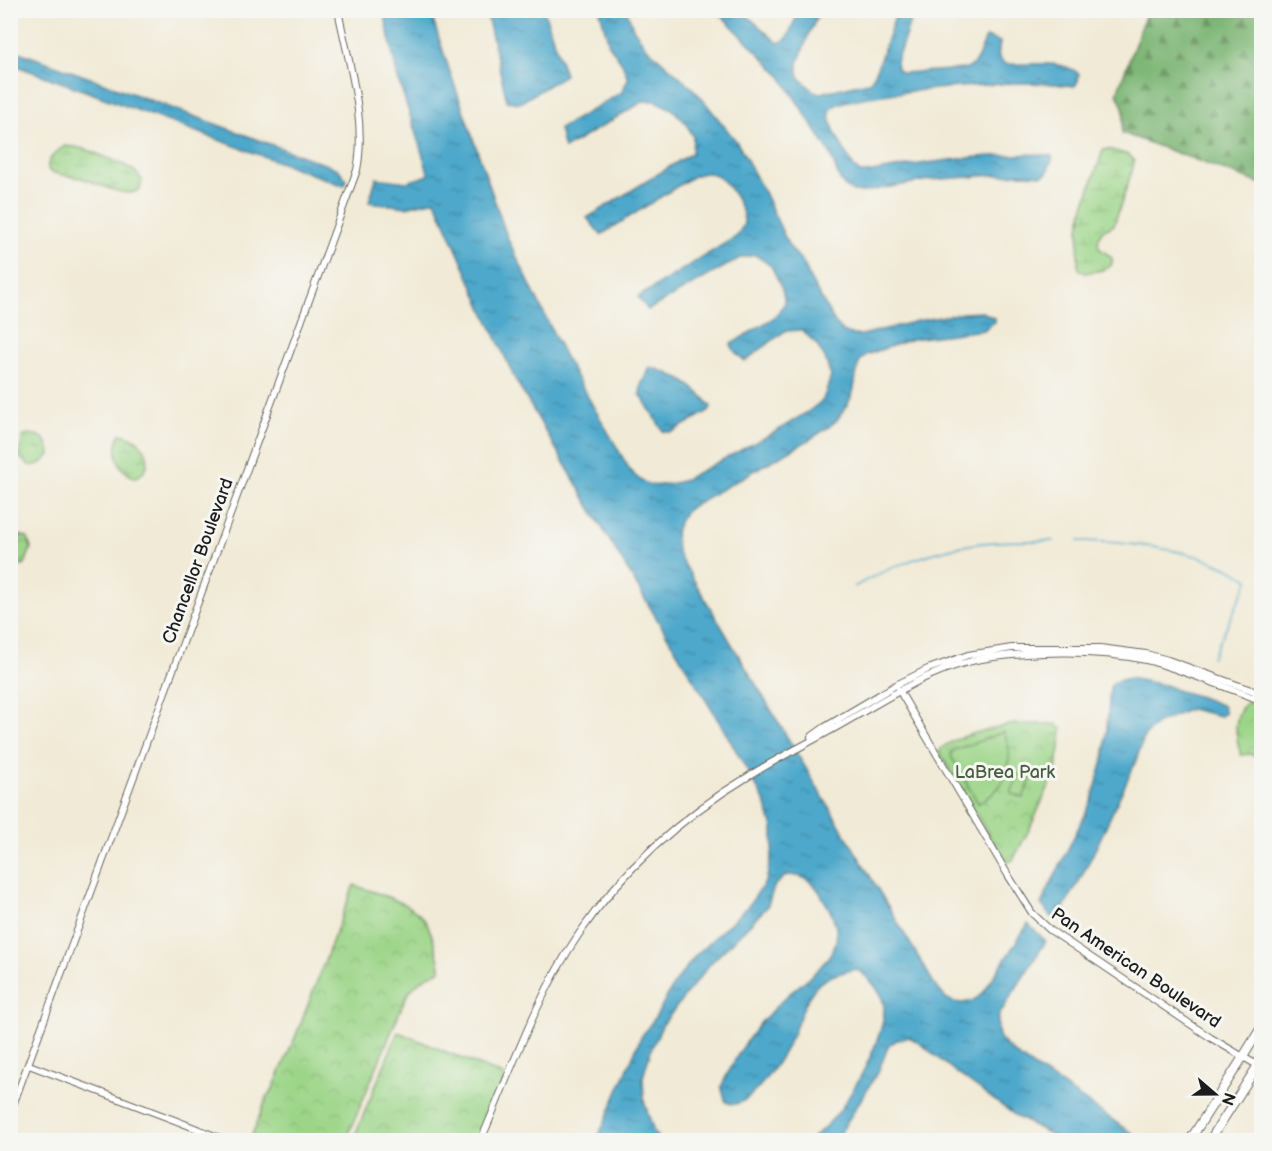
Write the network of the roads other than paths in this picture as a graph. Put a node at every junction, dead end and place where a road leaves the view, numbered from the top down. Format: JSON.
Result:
{"nodes":[{"id":1,"x":338,"y":10,"type":"edge"},
{"id":2,"x":899,"y":690,"type":"junction"},
{"id":3,"x":1262,"y":694,"type":"edge"},
{"id":4,"x":1262,"y":701,"type":"edge"},
{"id":5,"x":799,"y":747,"type":"junction"},
{"id":6,"x":1262,"y":1026,"type":"edge"},
{"id":7,"x":1243,"y":1057,"type":"junction"},
{"id":8,"x":29,"y":1065,"type":"junction"},
{"id":9,"x":1260,"y":1065,"type":"edge"},
{"id":10,"x":10,"y":1113,"type":"edge"},
{"id":11,"x":225,"y":1140,"type":"edge"},
{"id":12,"x":481,"y":1140,"type":"edge"},
{"id":13,"x":1190,"y":1140,"type":"edge"},
{"id":14,"x":1210,"y":1140,"type":"edge"}],
"edges":[{"from":1,"to":8,"type":"street","name":"Chancellor Boulevard"},
{"from":2,"to":4,"type":"street"},
{"from":2,"to":5,"type":"street"},
{"from":2,"to":7,"type":"street","name":"Pan American Boulevard"},
{"from":3,"to":5,"type":"street"},
{"from":5,"to":12,"type":"street"},
{"from":6,"to":7,"type":"main road"},
{"from":7,"to":9,"type":"street","name":"Pan American Boulevard"},
{"from":7,"to":13,"type":"main road"},
{"from":8,"to":10,"type":"street","name":"Chancellor Boulevard"},
{"from":8,"to":11,"type":"street"},
{"from":9,"to":14,"type":"main road"}]}
